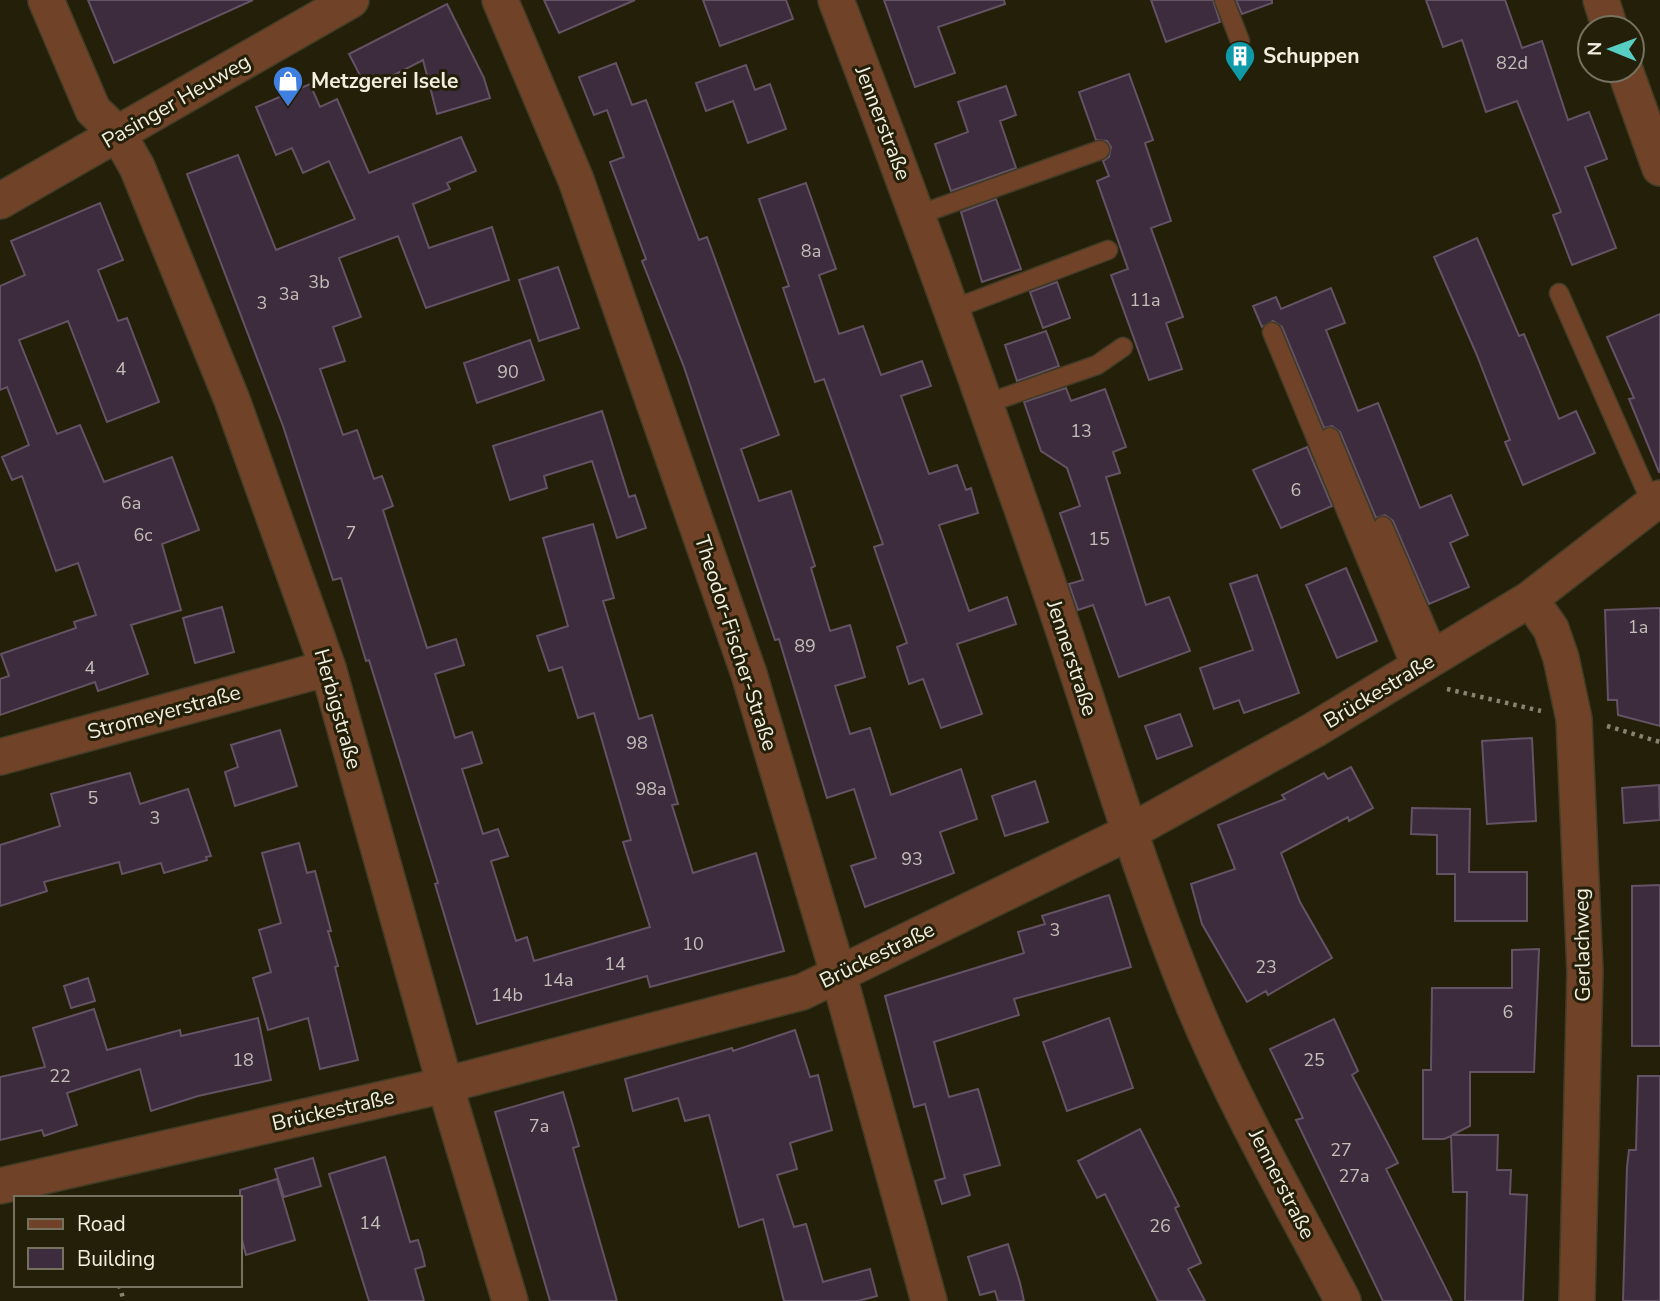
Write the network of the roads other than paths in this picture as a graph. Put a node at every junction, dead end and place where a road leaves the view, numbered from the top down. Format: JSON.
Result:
{"nodes":[{"id":1,"x":46,"y":0,"type":"edge"},
{"id":2,"x":351,"y":0,"type":"edge"},
{"id":3,"x":500,"y":0,"type":"edge"},
{"id":4,"x":836,"y":0,"type":"edge"},
{"id":5,"x":1224,"y":0,"type":"edge"},
{"id":6,"x":1240,"y":41,"type":"dead end"},
{"id":7,"x":1630,"y":84,"type":"edge"},
{"id":8,"x":118,"y":134,"type":"junction"},
{"id":9,"x":1100,"y":150,"type":"dead end"},
{"id":10,"x":1660,"y":168,"type":"edge"},
{"id":11,"x":0,"y":201,"type":"edge"},
{"id":12,"x":918,"y":215,"type":"junction"},
{"id":13,"x":1108,"y":250,"type":"dead end"},
{"id":14,"x":1559,"y":293,"type":"dead end"},
{"id":15,"x":953,"y":309,"type":"junction"},
{"id":16,"x":1272,"y":332,"type":"dead end"},
{"id":17,"x":1124,"y":347,"type":"dead end"},
{"id":18,"x":985,"y":404,"type":"junction"},
{"id":19,"x":1330,"y":437,"type":"dead end"},
{"id":20,"x":1656,"y":501,"type":"edge"},
{"id":21,"x":1383,"y":526,"type":"dead end"},
{"id":22,"x":1530,"y":599,"type":"junction"},
{"id":23,"x":1420,"y":667,"type":"junction"},
{"id":24,"x":328,"y":668,"type":"junction"},
{"id":25,"x":0,"y":757,"type":"edge"},
{"id":26,"x":1128,"y":833,"type":"junction"},
{"id":27,"x":838,"y":973,"type":"junction"},
{"id":28,"x":445,"y":1085,"type":"junction"},
{"id":29,"x":0,"y":1186,"type":"edge"},
{"id":30,"x":510,"y":1301,"type":"edge"},
{"id":31,"x":929,"y":1301,"type":"edge"},
{"id":32,"x":1343,"y":1301,"type":"edge"},
{"id":33,"x":1577,"y":1301,"type":"edge"}],
"edges":[{"from":1,"to":8,"type":"street","name":"Herbigstraße"},
{"from":2,"to":8,"type":"street","name":"Pasinger Heuweg"},
{"from":3,"to":27,"type":"street","name":"Theodor-Fischer-Straße"},
{"from":4,"to":12,"type":"street","name":"Jennerstraße"},
{"from":5,"to":6,"type":"lane"},
{"from":7,"to":10,"type":"street"},
{"from":8,"to":11,"type":"street","name":"Pasinger Heuweg"},
{"from":8,"to":24,"type":"street","name":"Herbigstraße"},
{"from":9,"to":12,"type":"lane"},
{"from":12,"to":15,"type":"street","name":"Jennerstraße"},
{"from":13,"to":15,"type":"lane"},
{"from":14,"to":20,"type":"lane"},
{"from":15,"to":18,"type":"street","name":"Jennerstraße"},
{"from":16,"to":23,"type":"lane"},
{"from":17,"to":18,"type":"lane"},
{"from":18,"to":26,"type":"street","name":"Jennerstraße"},
{"from":19,"to":23,"type":"lane"},
{"from":20,"to":22,"type":"street","name":"Brückestraße"},
{"from":21,"to":23,"type":"lane"},
{"from":22,"to":23,"type":"street","name":"Brückestraße"},
{"from":22,"to":33,"type":"street","name":"Gerlachweg"},
{"from":23,"to":26,"type":"street","name":"Brückestraße"},
{"from":24,"to":25,"type":"street","name":"Stromeyerstraße"},
{"from":24,"to":28,"type":"street","name":"Herbigstraße"},
{"from":26,"to":27,"type":"street","name":"Brückestraße"},
{"from":26,"to":32,"type":"street","name":"Jennerstraße"},
{"from":27,"to":28,"type":"street","name":"Brückestraße"},
{"from":27,"to":31,"type":"street","name":"Theodor-Fischer-Straße"},
{"from":28,"to":29,"type":"street","name":"Brückestraße"},
{"from":28,"to":30,"type":"street","name":"Herbigstraße"}]}
